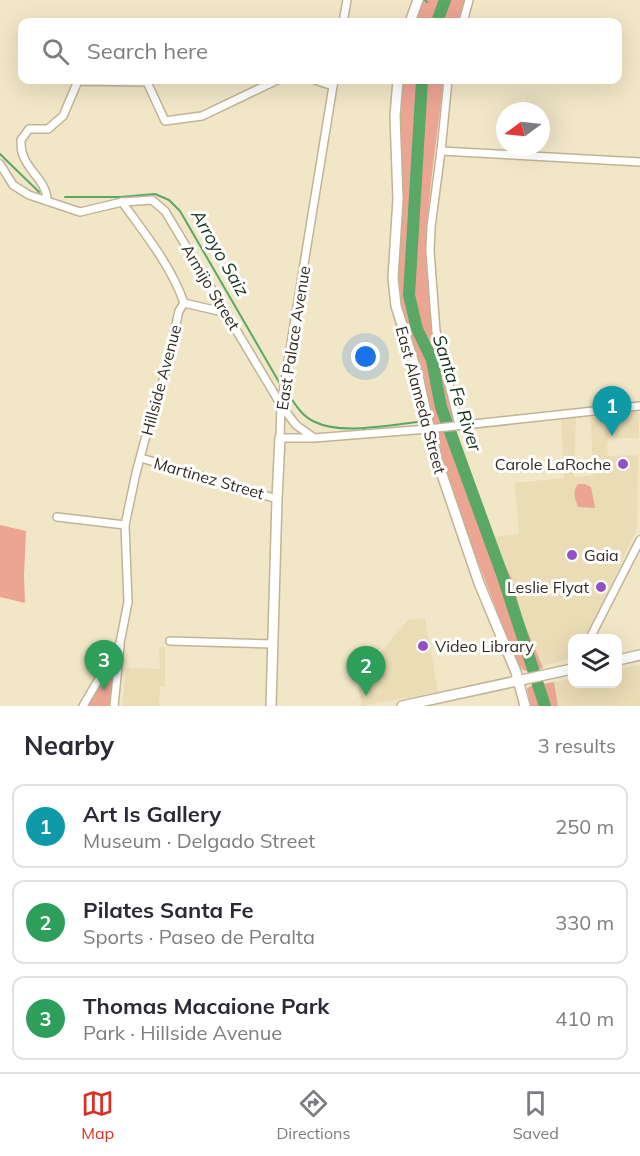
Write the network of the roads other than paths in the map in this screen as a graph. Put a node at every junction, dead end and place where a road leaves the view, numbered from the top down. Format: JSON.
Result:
{"nodes":[{"id":1,"x":347,"y":0,"type":"edge"},
{"id":2,"x":418,"y":0,"type":"edge"},
{"id":3,"x":469,"y":0,"type":"edge"},
{"id":4,"x":344,"y":18,"type":"edge"},
{"id":5,"x":411,"y":18,"type":"edge"},
{"id":6,"x":464,"y":18,"type":"edge"},
{"id":7,"x":77,"y":84,"type":"edge"},
{"id":8,"x":148,"y":84,"type":"edge"},
{"id":9,"x":269,"y":84,"type":"edge"},
{"id":10,"x":333,"y":84,"type":"edge"},
{"id":11,"x":398,"y":84,"type":"edge"},
{"id":12,"x":448,"y":84,"type":"edge"},
{"id":13,"x":441,"y":151,"type":"junction"},
{"id":14,"x":640,"y":162,"type":"edge"},
{"id":15,"x":0,"y":164,"type":"edge"},
{"id":16,"x":47,"y":201,"type":"junction"},
{"id":17,"x":122,"y":202,"type":"junction"},
{"id":18,"x":184,"y":303,"type":"junction"},
{"id":19,"x":227,"y":313,"type":"junction"},
{"id":20,"x":280,"y":405,"type":"junction"},
{"id":21,"x":640,"y":406,"type":"edge"},
{"id":22,"x":457,"y":425,"type":"junction"},
{"id":23,"x":432,"y":428,"type":"junction"},
{"id":24,"x":280,"y":438,"type":"junction"},
{"id":25,"x":314,"y":438,"type":"junction"},
{"id":26,"x":141,"y":458,"type":"junction"},
{"id":27,"x":277,"y":499,"type":"junction"},
{"id":28,"x":57,"y":517,"type":"dead end"},
{"id":29,"x":125,"y":525,"type":"junction"},
{"id":30,"x":640,"y":540,"type":"edge"},
{"id":31,"x":593,"y":634,"type":"edge"},
{"id":32,"x":170,"y":641,"type":"dead end"},
{"id":33,"x":120,"y":643,"type":"junction"},
{"id":34,"x":272,"y":644,"type":"junction"},
{"id":35,"x":640,"y":655,"type":"edge"},
{"id":36,"x":622,"y":659,"type":"edge"},
{"id":37,"x":568,"y":670,"type":"edge"},
{"id":38,"x":523,"y":681,"type":"junction"},
{"id":39,"x":83,"y":706,"type":"edge"},
{"id":40,"x":114,"y":706,"type":"edge"},
{"id":41,"x":271,"y":706,"type":"edge"},
{"id":42,"x":402,"y":706,"type":"edge"},
{"id":43,"x":525,"y":706,"type":"edge"}],
"edges":[{"from":1,"to":4,"type":"street"},
{"from":2,"to":5,"type":"street"},
{"from":3,"to":6,"type":"street"},
{"from":7,"to":16,"type":"street"},
{"from":8,"to":9,"type":"street"},
{"from":10,"to":20,"type":"street","name":"East Palace Avenue"},
{"from":11,"to":23,"type":"street","name":"East Alameda Street"},
{"from":12,"to":13,"type":"street","name":"East Alameda Street"},
{"from":13,"to":14,"type":"street"},
{"from":13,"to":22,"type":"street","name":"East Alameda Street"},
{"from":15,"to":16,"type":"street"},
{"from":16,"to":17,"type":"street"},
{"from":17,"to":18,"type":"street","name":"Hillside Avenue"},
{"from":17,"to":19,"type":"street","name":"Armijo Street"},
{"from":18,"to":19,"type":"street"},
{"from":18,"to":26,"type":"street","name":"Hillside Avenue"},
{"from":19,"to":20,"type":"street","name":"Armijo Street"},
{"from":20,"to":24,"type":"street","name":"East Palace Avenue"},
{"from":20,"to":25,"type":"street","name":"Armijo Street"},
{"from":21,"to":22,"type":"street"},
{"from":22,"to":23,"type":"street"},
{"from":23,"to":25,"type":"street"},
{"from":23,"to":38,"type":"street","name":"East Alameda Street"},
{"from":24,"to":25,"type":"street"},
{"from":24,"to":27,"type":"street","name":"East Palace Avenue"},
{"from":26,"to":27,"type":"street","name":"Martinez Street"},
{"from":26,"to":29,"type":"street","name":"Hillside Avenue"},
{"from":27,"to":34,"type":"street","name":"East Palace Avenue"},
{"from":28,"to":29,"type":"street"},
{"from":29,"to":33,"type":"street","name":"Hillside Avenue"},
{"from":30,"to":31,"type":"street"},
{"from":32,"to":34,"type":"street"},
{"from":33,"to":39,"type":"street","name":"Hillside Avenue"},
{"from":33,"to":40,"type":"street"},
{"from":34,"to":41,"type":"street","name":"East Palace Avenue"},
{"from":35,"to":36,"type":"street"},
{"from":37,"to":38,"type":"street"},
{"from":38,"to":42,"type":"street"},
{"from":38,"to":43,"type":"street","name":"East Alameda Street"}]}
